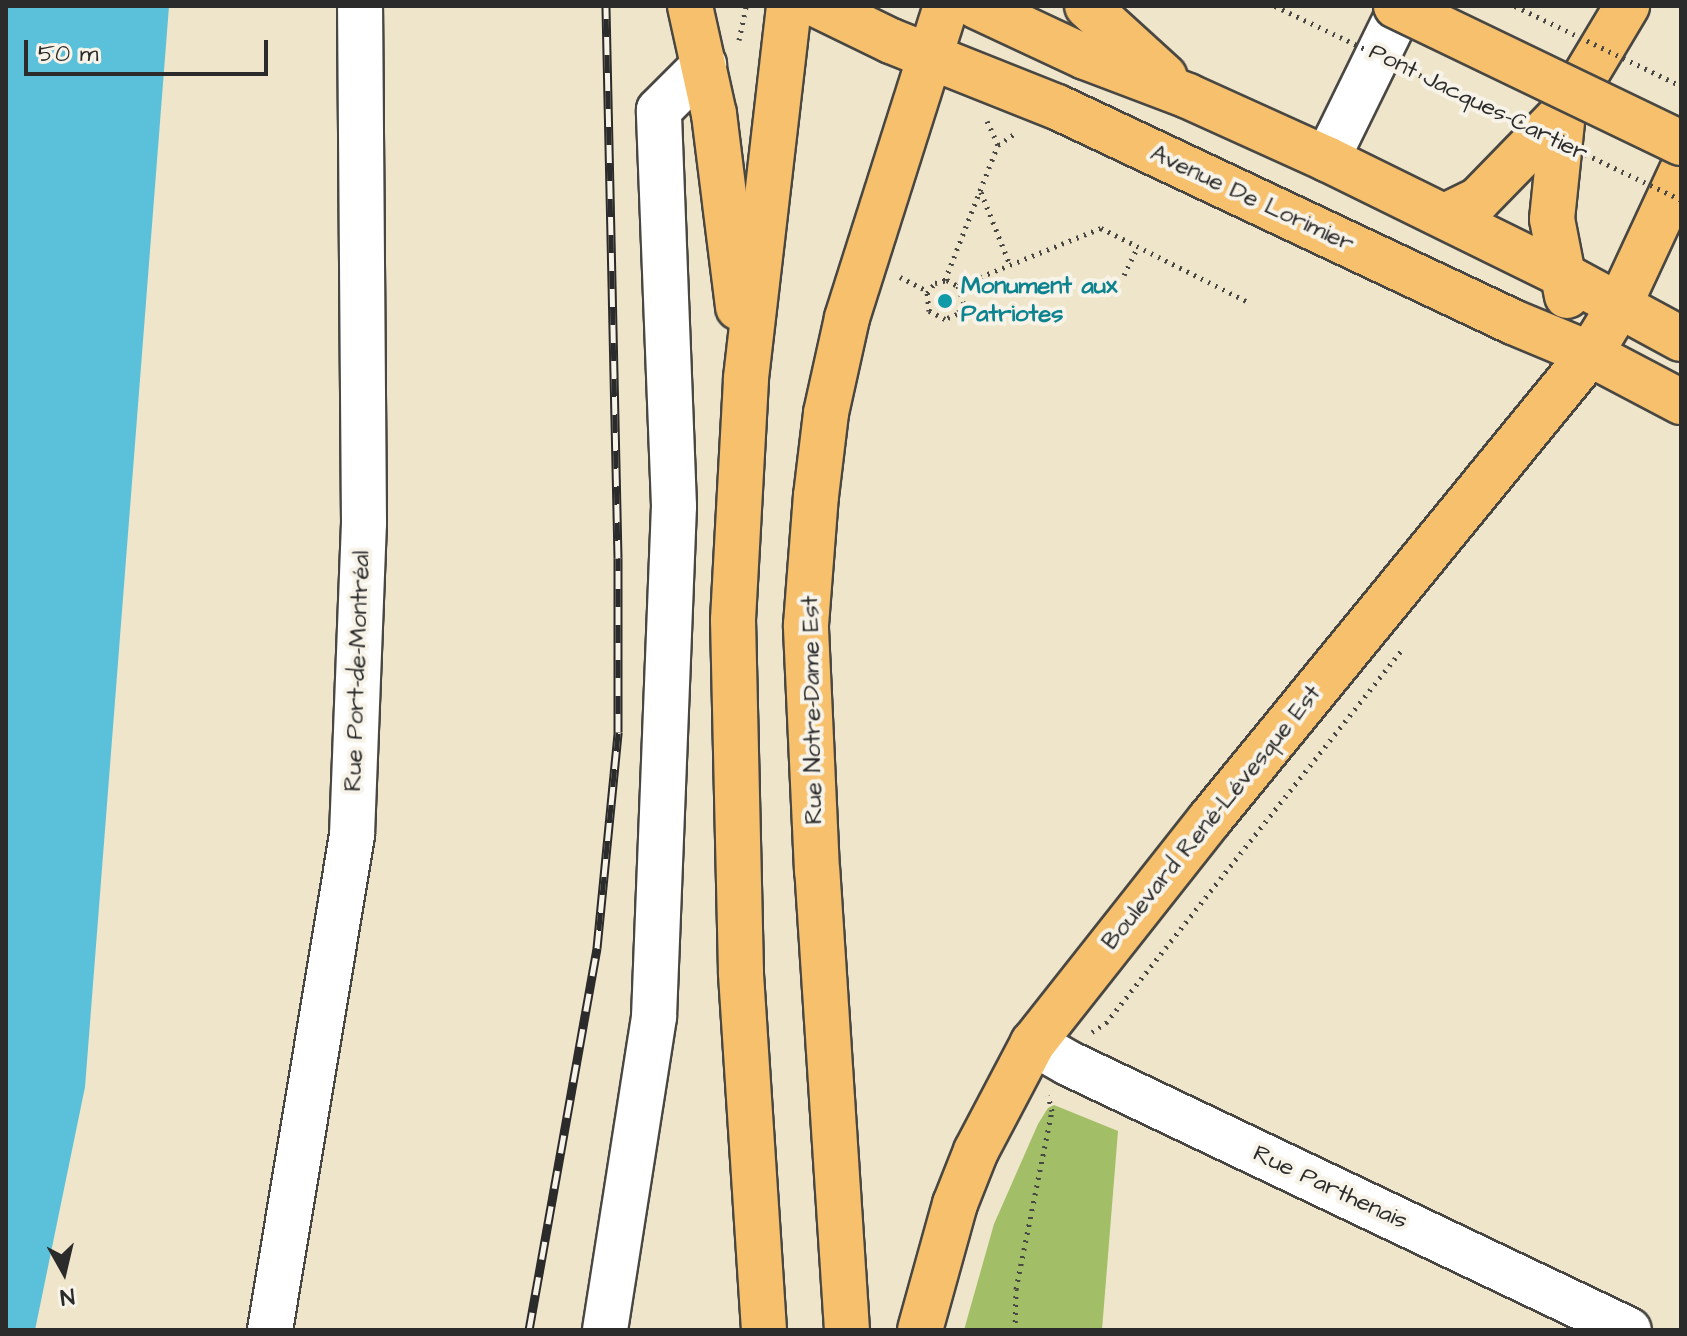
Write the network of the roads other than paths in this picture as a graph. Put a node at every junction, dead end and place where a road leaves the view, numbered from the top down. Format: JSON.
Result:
{"nodes":[{"id":1,"x":360,"y":6,"type":"edge"},
{"id":2,"x":690,"y":6,"type":"edge"},
{"id":3,"x":789,"y":6,"type":"edge"},
{"id":4,"x":819,"y":6,"type":"edge"},
{"id":5,"x":946,"y":6,"type":"edge"},
{"id":6,"x":976,"y":6,"type":"edge"},
{"id":7,"x":1087,"y":6,"type":"edge"},
{"id":8,"x":1399,"y":6,"type":"edge"},
{"id":9,"x":1627,"y":6,"type":"edge"},
{"id":10,"x":721,"y":53,"type":"junction"},
{"id":11,"x":929,"y":56,"type":"junction"},
{"id":12,"x":1188,"y":96,"type":"junction"},
{"id":13,"x":1563,"y":113,"type":"junction"},
{"id":14,"x":1681,"y":143,"type":"edge"},
{"id":15,"x":1327,"y":159,"type":"junction"},
{"id":16,"x":1681,"y":172,"type":"edge"},
{"id":17,"x":1445,"y":216,"type":"junction"},
{"id":18,"x":1563,"y":275,"type":"junction"},
{"id":19,"x":1618,"y":308,"type":"junction"},
{"id":20,"x":1681,"y":339,"type":"edge"},
{"id":21,"x":1590,"y":354,"type":"junction"},
{"id":22,"x":746,"y":378,"type":"junction"},
{"id":23,"x":1681,"y":402,"type":"edge"},
{"id":24,"x":1033,"y":1043,"type":"junction"},
{"id":25,"x":270,"y":1330,"type":"edge"},
{"id":26,"x":605,"y":1330,"type":"edge"},
{"id":27,"x":764,"y":1330,"type":"edge"},
{"id":28,"x":847,"y":1330,"type":"edge"},
{"id":29,"x":920,"y":1330,"type":"edge"},
{"id":30,"x":1629,"y":1330,"type":"edge"}],
"edges":[{"from":1,"to":25,"type":"street","name":"Rue Port-de-Montréal"},
{"from":2,"to":10,"type":"main road"},
{"from":3,"to":22,"type":"main road"},
{"from":4,"to":11,"type":"main road","name":"Avenue De Lorimier"},
{"from":5,"to":11,"type":"main road","name":"Rue Notre-Dame Est"},
{"from":6,"to":12,"type":"main road"},
{"from":7,"to":12,"type":"main road"},
{"from":8,"to":14,"type":"main road","bridge":true},
{"from":8,"to":15,"type":"street"},
{"from":9,"to":13,"type":"main road"},
{"from":10,"to":22,"type":"main road"},
{"from":10,"to":26,"type":"street"},
{"from":11,"to":21,"type":"main road","name":"Avenue De Lorimier"},
{"from":11,"to":28,"type":"main road","name":"Rue Notre-Dame Est"},
{"from":12,"to":15,"type":"main road"},
{"from":13,"to":17,"type":"main road"},
{"from":13,"to":18,"type":"main road"},
{"from":15,"to":17,"type":"main road"},
{"from":16,"to":19,"type":"main road","name":"Boulevard René-Lévesque Est"},
{"from":17,"to":18,"type":"main road"},
{"from":18,"to":19,"type":"main road"},
{"from":18,"to":21,"type":"main road"},
{"from":19,"to":20,"type":"main road"},
{"from":19,"to":21,"type":"main road","name":"Boulevard René-Lévesque Est"},
{"from":21,"to":23,"type":"main road","name":"Avenue De Lorimier"},
{"from":21,"to":24,"type":"main road","name":"Boulevard René-Lévesque Est"},
{"from":22,"to":27,"type":"main road"},
{"from":24,"to":29,"type":"main road","name":"Boulevard René-Lévesque Est"},
{"from":24,"to":30,"type":"street","name":"Rue Parthenais"}]}
